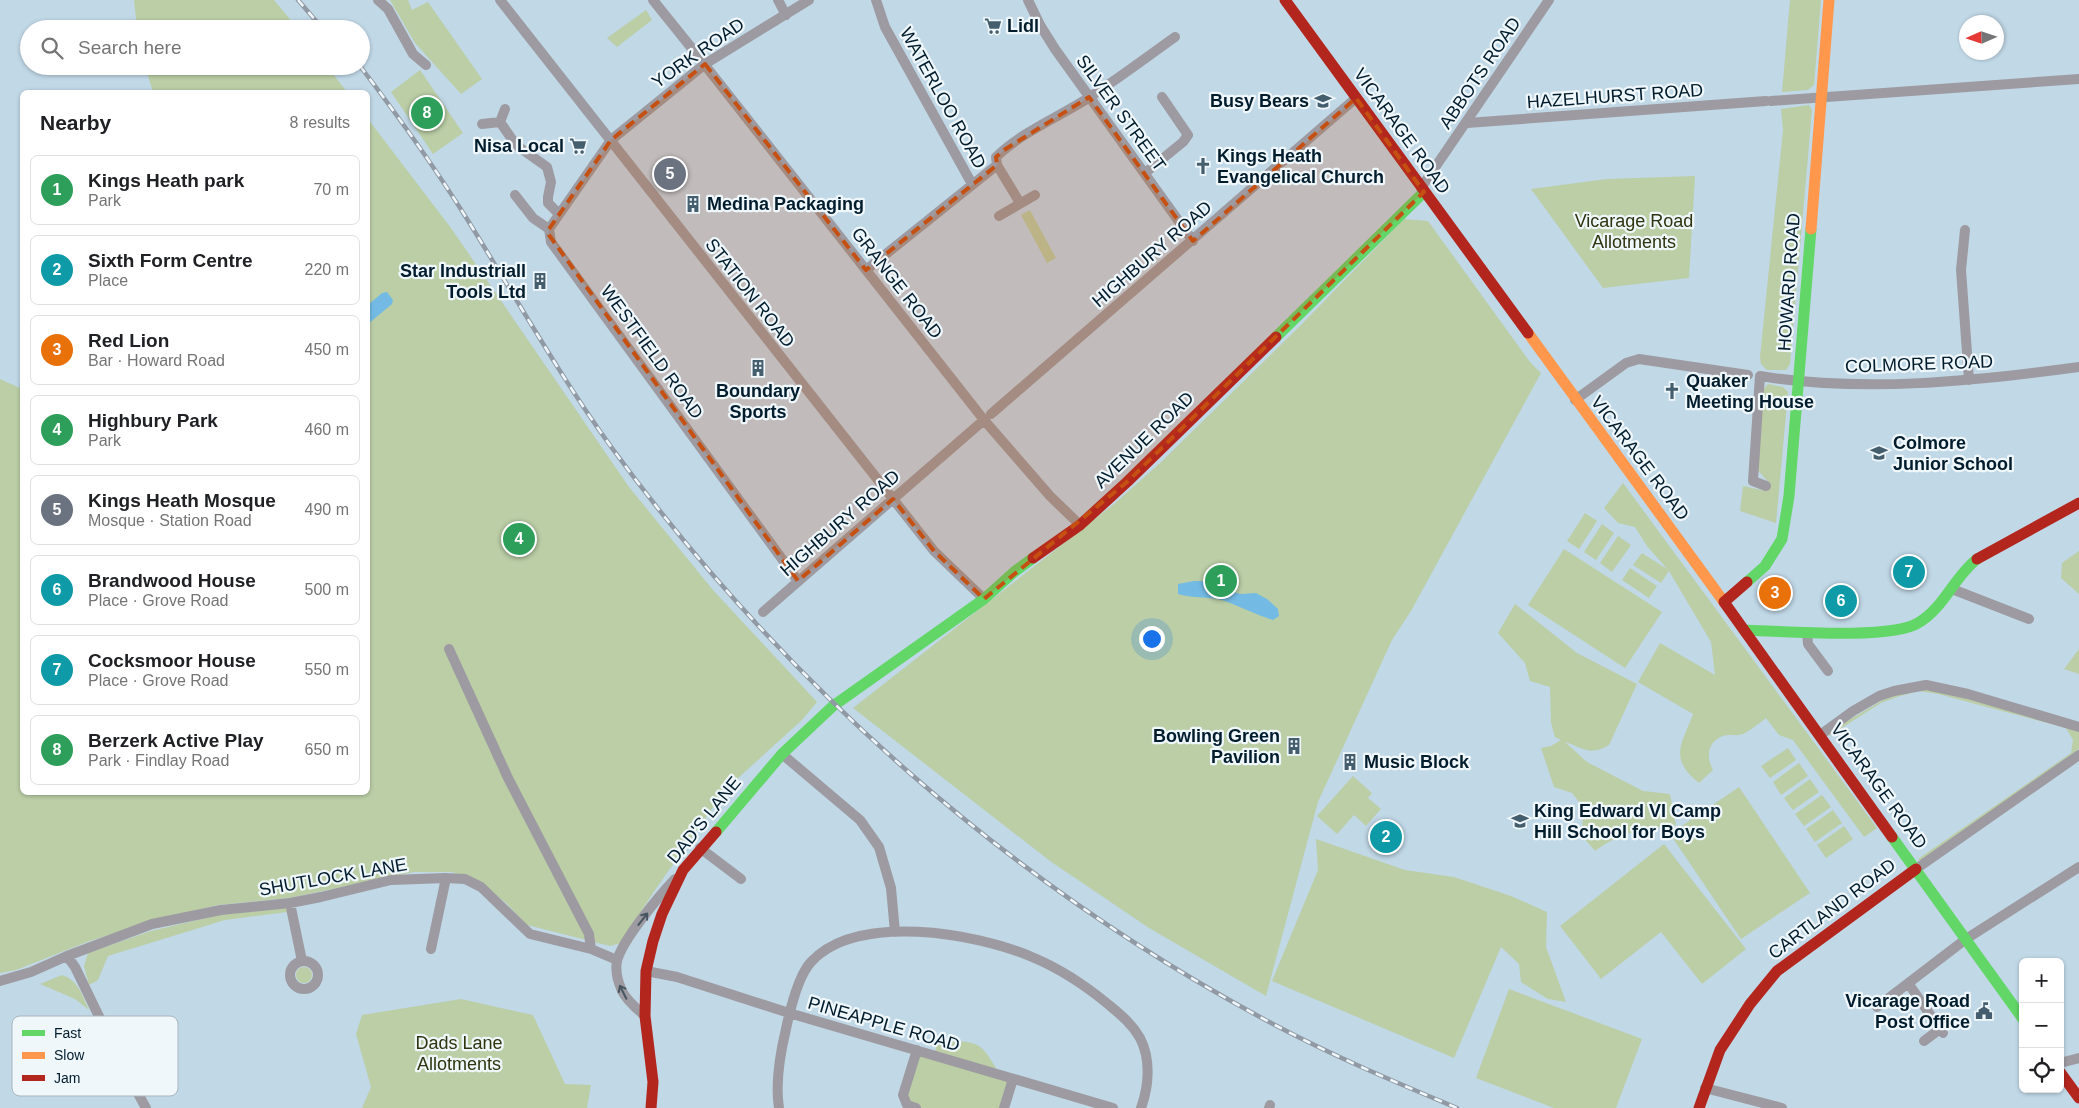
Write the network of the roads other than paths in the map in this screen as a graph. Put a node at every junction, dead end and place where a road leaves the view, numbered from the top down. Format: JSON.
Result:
{"nodes":[{"id":1,"x":378,"y":0,"type":"edge"},
{"id":2,"x":500,"y":0,"type":"edge"},
{"id":3,"x":653,"y":0,"type":"edge"},
{"id":4,"x":778,"y":0,"type":"edge"},
{"id":5,"x":809,"y":0,"type":"edge"},
{"id":6,"x":876,"y":0,"type":"edge"},
{"id":7,"x":1028,"y":0,"type":"edge"},
{"id":8,"x":1284,"y":0,"type":"edge"},
{"id":9,"x":1549,"y":0,"type":"edge"},
{"id":10,"x":1829,"y":0,"type":"edge"},
{"id":11,"x":786,"y":14,"type":"junction"},
{"id":12,"x":1175,"y":37,"type":"dead end"},
{"id":13,"x":426,"y":64,"type":"dead end"},
{"id":14,"x":705,"y":64,"type":"junction"},
{"id":15,"x":2079,"y":79,"type":"edge"},
{"id":16,"x":1089,"y":97,"type":"junction"},
{"id":17,"x":1162,"y":97,"type":"dead end"},
{"id":18,"x":1821,"y":97,"type":"junction"},
{"id":19,"x":1356,"y":98,"type":"junction"},
{"id":20,"x":505,"y":109,"type":"dead end"},
{"id":21,"x":500,"y":122,"type":"junction"},
{"id":22,"x":1467,"y":123,"type":"junction"},
{"id":23,"x":482,"y":124,"type":"dead end"},
{"id":24,"x":611,"y":140,"type":"junction"},
{"id":25,"x":997,"y":165,"type":"junction"},
{"id":26,"x":1145,"y":173,"type":"junction"},
{"id":27,"x":972,"y":184,"type":"junction"},
{"id":28,"x":1423,"y":190,"type":"junction"},
{"id":29,"x":515,"y":195,"type":"dead end"},
{"id":30,"x":1035,"y":195,"type":"dead end"},
{"id":31,"x":1020,"y":203,"type":"junction"},
{"id":32,"x":559,"y":214,"type":"junction"},
{"id":33,"x":999,"y":216,"type":"dead end"},
{"id":34,"x":549,"y":229,"type":"junction"},
{"id":35,"x":1965,"y":230,"type":"dead end"},
{"id":36,"x":1193,"y":241,"type":"junction"},
{"id":37,"x":866,"y":270,"type":"junction"},
{"id":38,"x":2079,"y":367,"type":"edge"},
{"id":39,"x":1748,"y":375,"type":"dead end"},
{"id":40,"x":1969,"y":380,"type":"junction"},
{"id":41,"x":1799,"y":383,"type":"junction"},
{"id":42,"x":1575,"y":400,"type":"junction"},
{"id":43,"x":987,"y":417,"type":"junction"},
{"id":44,"x":1766,"y":486,"type":"dead end"},
{"id":45,"x":893,"y":499,"type":"junction"},
{"id":46,"x":2079,"y":503,"type":"edge"},
{"id":47,"x":1080,"y":525,"type":"junction"},
{"id":48,"x":798,"y":581,"type":"junction"},
{"id":49,"x":1952,"y":589,"type":"junction"},
{"id":50,"x":984,"y":599,"type":"junction"},
{"id":51,"x":1724,"y":602,"type":"junction"},
{"id":52,"x":763,"y":612,"type":"dead end"},
{"id":53,"x":2029,"y":619,"type":"dead end"},
{"id":54,"x":1744,"y":630,"type":"junction"},
{"id":55,"x":1807,"y":632,"type":"junction"},
{"id":56,"x":449,"y":649,"type":"dead end"},
{"id":57,"x":1828,"y":671,"type":"dead end"},
{"id":58,"x":863,"y":683,"type":"joint"},
{"id":59,"x":2079,"y":727,"type":"edge"},
{"id":60,"x":1820,"y":735,"type":"junction"},
{"id":61,"x":782,"y":754,"type":"junction"},
{"id":62,"x":2079,"y":755,"type":"edge"},
{"id":63,"x":700,"y":848,"type":"junction"},
{"id":64,"x":2079,"y":867,"type":"edge"},
{"id":65,"x":1916,"y":869,"type":"junction"},
{"id":66,"x":683,"y":870,"type":"junction"},
{"id":67,"x":446,"y":878,"type":"junction"},
{"id":68,"x":741,"y":879,"type":"dead end"},
{"id":69,"x":290,"y":903,"type":"junction"},
{"id":70,"x":895,"y":932,"type":"junction"},
{"id":71,"x":1966,"y":939,"type":"junction"},
{"id":72,"x":431,"y":949,"type":"dead end"},
{"id":73,"x":592,"y":949,"type":"junction"},
{"id":74,"x":67,"y":956,"type":"junction"},
{"id":75,"x":618,"y":960,"type":"junction"},
{"id":76,"x":302,"y":961,"type":"dead end"},
{"id":77,"x":646,"y":971,"type":"junction"},
{"id":78,"x":0,"y":981,"type":"edge"},
{"id":79,"x":1908,"y":983,"type":"junction"},
{"id":80,"x":1877,"y":1007,"type":"dead end"},
{"id":81,"x":789,"y":1013,"type":"junction"},
{"id":82,"x":2019,"y":1013,"type":"edge"},
{"id":83,"x":99,"y":1016,"type":"edge"},
{"id":84,"x":645,"y":1016,"type":"junction"},
{"id":85,"x":1924,"y":1041,"type":"dead end"},
{"id":86,"x":917,"y":1050,"type":"junction"},
{"id":87,"x":2079,"y":1058,"type":"edge"},
{"id":88,"x":2064,"y":1062,"type":"edge"},
{"id":89,"x":2064,"y":1077,"type":"edge"},
{"id":90,"x":1013,"y":1079,"type":"junction"},
{"id":91,"x":1705,"y":1088,"type":"junction"},
{"id":92,"x":139,"y":1096,"type":"edge"},
{"id":93,"x":2079,"y":1098,"type":"edge"},
{"id":94,"x":146,"y":1108,"type":"edge"},
{"id":95,"x":651,"y":1108,"type":"edge"},
{"id":96,"x":779,"y":1108,"type":"edge"},
{"id":97,"x":916,"y":1108,"type":"edge"},
{"id":98,"x":1004,"y":1108,"type":"edge"},
{"id":99,"x":1113,"y":1108,"type":"edge"},
{"id":100,"x":1142,"y":1108,"type":"edge"},
{"id":101,"x":1700,"y":1108,"type":"edge"},
{"id":102,"x":1782,"y":1108,"type":"edge"}],
"edges":[{"from":1,"to":13,"type":"street"},
{"from":2,"to":24,"type":"street","name":"STATION ROAD"},
{"from":3,"to":14,"type":"street","name":"GRANGE ROAD"},
{"from":4,"to":11,"type":"street"},
{"from":5,"to":11,"type":"street","name":"YORK ROAD"},
{"from":6,"to":27,"type":"street","name":"WATERLOO ROAD"},
{"from":7,"to":16,"type":"street","name":"SILVER STREET"},
{"from":8,"to":19,"type":"street","name":"VICARAGE ROAD"},
{"from":9,"to":22,"type":"street","name":"ABBOTS ROAD"},
{"from":10,"to":18,"type":"street","name":"HOWARD ROAD"},
{"from":11,"to":14,"type":"street","name":"YORK ROAD"},
{"from":12,"to":16,"type":"street"},
{"from":14,"to":24,"type":"street","name":"YORK ROAD"},
{"from":14,"to":37,"type":"street","name":"GRANGE ROAD"},
{"from":15,"to":18,"type":"street","name":"HAZELHURST ROAD"},
{"from":16,"to":25,"type":"street"},
{"from":16,"to":26,"type":"street","name":"SILVER STREET"},
{"from":17,"to":26,"type":"street"},
{"from":18,"to":22,"type":"street","name":"HAZELHURST ROAD"},
{"from":18,"to":41,"type":"street","name":"HOWARD ROAD"},
{"from":19,"to":28,"type":"street","name":"VICARAGE ROAD"},
{"from":19,"to":36,"type":"street","name":"HIGHBURY ROAD"},
{"from":20,"to":21,"type":"street"},
{"from":21,"to":23,"type":"street"},
{"from":21,"to":32,"type":"street"},
{"from":22,"to":28,"type":"street","name":"ABBOTS ROAD"},
{"from":24,"to":32,"type":"street"},
{"from":24,"to":45,"type":"street","name":"STATION ROAD"},
{"from":25,"to":27,"type":"street"},
{"from":25,"to":31,"type":"street"},
{"from":26,"to":36,"type":"street","name":"SILVER STREET"},
{"from":27,"to":37,"type":"street"},
{"from":28,"to":42,"type":"street","name":"VICARAGE ROAD"},
{"from":28,"to":47,"type":"street","name":"AVENUE ROAD"},
{"from":29,"to":34,"type":"street"},
{"from":30,"to":31,"type":"street"},
{"from":31,"to":33,"type":"street"},
{"from":32,"to":34,"type":"street"},
{"from":34,"to":48,"type":"street","name":"WESTFIELD ROAD"},
{"from":35,"to":40,"type":"street"},
{"from":36,"to":43,"type":"street","name":"HIGHBURY ROAD"},
{"from":37,"to":43,"type":"street","name":"GRANGE ROAD"},
{"from":38,"to":40,"type":"street","name":"COLMORE ROAD"},
{"from":39,"to":42,"type":"street"},
{"from":40,"to":41,"type":"street","name":"COLMORE ROAD"},
{"from":41,"to":44,"type":"street","name":"COLMORE ROAD"},
{"from":41,"to":51,"type":"street","name":"HOWARD ROAD"},
{"from":42,"to":51,"type":"street","name":"VICARAGE ROAD"},
{"from":43,"to":45,"type":"street","name":"HIGHBURY ROAD"},
{"from":43,"to":47,"type":"street","name":"GRANGE ROAD"},
{"from":45,"to":48,"type":"street","name":"HIGHBURY ROAD"},
{"from":45,"to":50,"type":"street","name":"STATION ROAD"},
{"from":46,"to":49,"type":"street"},
{"from":47,"to":50,"type":"street","name":"AVENUE ROAD"},
{"from":48,"to":52,"type":"street","name":"HIGHBURY ROAD"},
{"from":49,"to":53,"type":"street"},
{"from":49,"to":55,"type":"street"},
{"from":50,"to":58,"type":"street","name":"AVENUE ROAD"},
{"from":51,"to":54,"type":"street","name":"VICARAGE ROAD"},
{"from":54,"to":55,"type":"street"},
{"from":54,"to":60,"type":"street","name":"VICARAGE ROAD"},
{"from":55,"to":57,"type":"street"},
{"from":56,"to":73,"type":"street"},
{"from":58,"to":61,"type":"street","name":"DAD'S LANE"},
{"from":59,"to":60,"type":"street"},
{"from":60,"to":65,"type":"street","name":"VICARAGE ROAD"},
{"from":61,"to":63,"type":"street","name":"DAD'S LANE"},
{"from":61,"to":70,"type":"street"},
{"from":62,"to":65,"type":"street"},
{"from":63,"to":66,"type":"street","name":"DAD'S LANE"},
{"from":63,"to":68,"type":"street"},
{"from":64,"to":71,"type":"street"},
{"from":65,"to":71,"type":"street","name":"VICARAGE ROAD"},
{"from":65,"to":91,"type":"street","name":"CARTLAND ROAD"},
{"from":75,"to":66,"type":"street","one_way":true},
{"from":66,"to":77,"type":"street","name":"DAD'S LANE"},
{"from":67,"to":69,"type":"street","name":"SHUTLOCK LANE"},
{"from":67,"to":72,"type":"street"},
{"from":67,"to":73,"type":"street","name":"SHUTLOCK LANE"},
{"from":69,"to":74,"type":"street","name":"SHUTLOCK LANE"},
{"from":69,"to":76,"type":"street"},
{"from":70,"to":81,"type":"street"},
{"from":70,"to":100,"type":"street"},
{"from":71,"to":79,"type":"street"},
{"from":71,"to":82,"type":"street","name":"VICARAGE ROAD"},
{"from":73,"to":75,"type":"street","name":"SHUTLOCK LANE"},
{"from":74,"to":78,"type":"street","name":"SHUTLOCK LANE"},
{"from":74,"to":83,"type":"street"},
{"from":84,"to":75,"type":"street","one_way":true},
{"from":77,"to":81,"type":"street","name":"PINEAPPLE ROAD"},
{"from":77,"to":84,"type":"street","name":"DAD'S LANE"},
{"from":79,"to":80,"type":"street"},
{"from":79,"to":85,"type":"street"},
{"from":81,"to":86,"type":"street","name":"PINEAPPLE ROAD"},
{"from":81,"to":96,"type":"street"},
{"from":84,"to":95,"type":"street","name":"DAD'S LANE"},
{"from":86,"to":90,"type":"street","name":"PINEAPPLE ROAD"},
{"from":86,"to":97,"type":"street"},
{"from":87,"to":88,"type":"street"},
{"from":89,"to":93,"type":"street"},
{"from":90,"to":98,"type":"street"},
{"from":90,"to":99,"type":"street","name":"PINEAPPLE ROAD"},
{"from":91,"to":101,"type":"street","name":"CARTLAND ROAD"},
{"from":91,"to":102,"type":"street"},
{"from":92,"to":94,"type":"street"}]}
